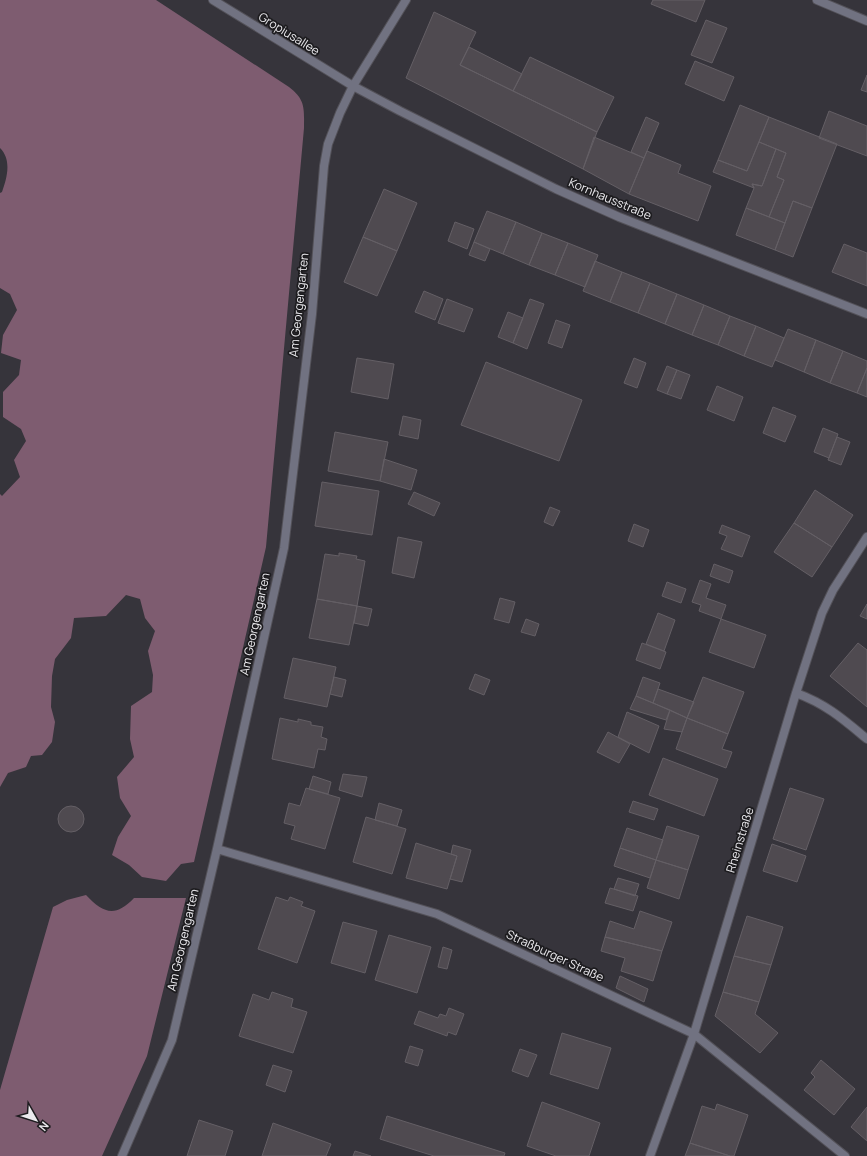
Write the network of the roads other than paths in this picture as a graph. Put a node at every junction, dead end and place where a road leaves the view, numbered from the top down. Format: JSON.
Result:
{"nodes":[{"id":1,"x":213,"y":0,"type":"edge"},
{"id":2,"x":406,"y":0,"type":"edge"},
{"id":3,"x":817,"y":0,"type":"edge"},
{"id":4,"x":867,"y":21,"type":"edge"},
{"id":5,"x":353,"y":86,"type":"junction"},
{"id":6,"x":867,"y":314,"type":"edge"},
{"id":7,"x":867,"y":537,"type":"edge"},
{"id":8,"x":796,"y":693,"type":"junction"},
{"id":9,"x":867,"y":739,"type":"edge"},
{"id":10,"x":217,"y":849,"type":"junction"},
{"id":11,"x":694,"y":1034,"type":"junction"},
{"id":12,"x":122,"y":1156,"type":"edge"},
{"id":13,"x":650,"y":1156,"type":"edge"},
{"id":14,"x":845,"y":1156,"type":"edge"}],
"edges":[{"from":1,"to":5,"type":"street","name":"Gropiusallee"},
{"from":2,"to":5,"type":"street","name":"Am Georgengarten"},
{"from":3,"to":4,"type":"street"},
{"from":5,"to":6,"type":"street","name":"Kornhausstraße"},
{"from":5,"to":10,"type":"street","name":"Am Georgengarten"},
{"from":7,"to":8,"type":"street","name":"Rheinstraße"},
{"from":8,"to":9,"type":"street"},
{"from":8,"to":11,"type":"street","name":"Rheinstraße"},
{"from":10,"to":11,"type":"street","name":"Straßburger Straße"},
{"from":10,"to":12,"type":"street","name":"Am Georgengarten"},
{"from":11,"to":13,"type":"street","name":"Rheinstraße"},
{"from":11,"to":14,"type":"street","name":"Straßburger Straße"}]}
